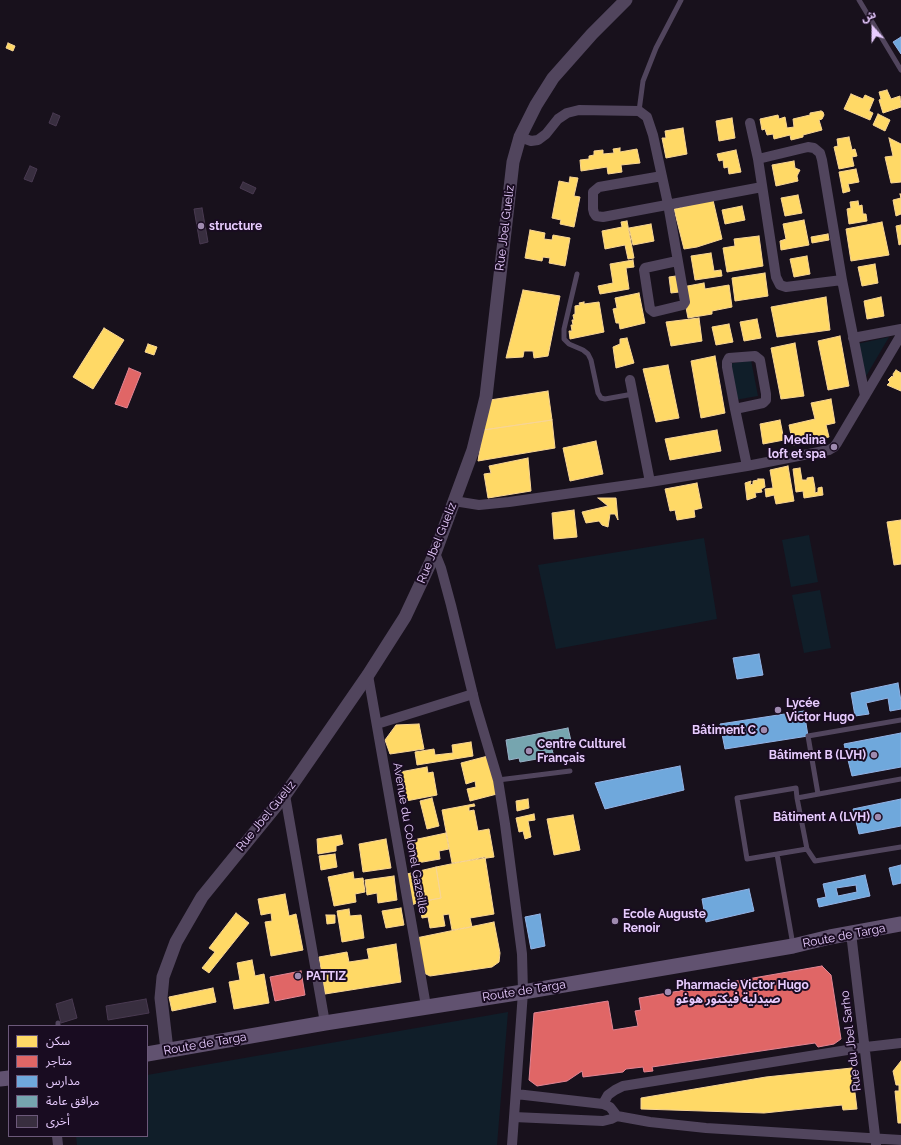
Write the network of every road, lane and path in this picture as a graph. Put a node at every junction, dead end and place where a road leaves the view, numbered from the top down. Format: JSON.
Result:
{"nodes":[{"id":1,"x":626,"y":0,"type":"edge"},
{"id":2,"x":681,"y":0,"type":"edge"},
{"id":3,"x":859,"y":0,"type":"edge"},
{"id":4,"x":901,"y":70,"type":"edge"},
{"id":5,"x":639,"y":111,"type":"junction"},
{"id":6,"x":750,"y":122,"type":"dead end"},
{"id":7,"x":520,"y":137,"type":"junction"},
{"id":8,"x":758,"y":159,"type":"junction"},
{"id":9,"x":662,"y":176,"type":"junction"},
{"id":10,"x":762,"y":187,"type":"junction"},
{"id":11,"x":668,"y":204,"type":"junction"},
{"id":12,"x":677,"y":261,"type":"junction"},
{"id":13,"x":577,"y":274,"type":"dead end"},
{"id":14,"x":842,"y":280,"type":"junction"},
{"id":15,"x":901,"y":329,"type":"edge"},
{"id":16,"x":901,"y":335,"type":"edge"},
{"id":17,"x":853,"y":338,"type":"junction"},
{"id":18,"x":630,"y":380,"type":"dead end"},
{"id":19,"x":633,"y":394,"type":"junction"},
{"id":20,"x":865,"y":396,"type":"junction"},
{"id":21,"x":735,"y":409,"type":"junction"},
{"id":22,"x":747,"y":466,"type":"junction"},
{"id":23,"x":650,"y":482,"type":"junction"},
{"id":24,"x":454,"y":501,"type":"junction"},
{"id":25,"x":435,"y":553,"type":"junction"},
{"id":26,"x":368,"y":675,"type":"junction"},
{"id":27,"x":473,"y":694,"type":"junction"},
{"id":28,"x":901,"y":720,"type":"edge"},
{"id":29,"x":377,"y":724,"type":"junction"},
{"id":30,"x":570,"y":771,"type":"dead end"},
{"id":31,"x":901,"y":779,"type":"edge"},
{"id":32,"x":498,"y":780,"type":"junction"},
{"id":33,"x":818,"y":794,"type":"junction"},
{"id":34,"x":285,"y":795,"type":"junction"},
{"id":35,"x":797,"y":798,"type":"junction"},
{"id":36,"x":901,"y":847,"type":"edge"},
{"id":37,"x":806,"y":849,"type":"junction"},
{"id":38,"x":777,"y":854,"type":"junction"},
{"id":39,"x":901,"y":924,"type":"edge"},
{"id":40,"x":852,"y":933,"type":"junction"},
{"id":41,"x":793,"y":946,"type":"junction"},
{"id":42,"x":523,"y":992,"type":"junction"},
{"id":43,"x":426,"y":1006,"type":"junction"},
{"id":44,"x":325,"y":1023,"type":"junction"},
{"id":45,"x":901,"y":1043,"type":"edge"},
{"id":46,"x":866,"y":1047,"type":"junction"},
{"id":47,"x":167,"y":1050,"type":"junction"},
{"id":48,"x":148,"y":1054,"type":"edge"},
{"id":49,"x":516,"y":1094,"type":"junction"},
{"id":50,"x":603,"y":1104,"type":"junction"},
{"id":51,"x":617,"y":1116,"type":"junction"},
{"id":52,"x":514,"y":1117,"type":"junction"},
{"id":53,"x":901,"y":1140,"type":"edge"},
{"id":54,"x":876,"y":1141,"type":"edge"},
{"id":55,"x":512,"y":1145,"type":"edge"}],
"edges":[{"from":1,"to":7,"type":"street","name":"Rue Jbel Gueliz"},
{"from":2,"to":5,"type":"lane"},
{"from":3,"to":4,"type":"lane"},
{"from":5,"to":7,"type":"street"},
{"from":5,"to":9,"type":"street"},
{"from":6,"to":8,"type":"street"},
{"from":7,"to":24,"type":"street","name":"Rue Jbel Gueliz"},
{"from":8,"to":10,"type":"street"},
{"from":8,"to":14,"type":"street"},
{"from":9,"to":11,"type":"street"},
{"from":9,"to":11,"type":"street"},
{"from":10,"to":11,"type":"street"},
{"from":10,"to":14,"type":"street"},
{"from":11,"to":12,"type":"street"},
{"from":12,"to":12,"type":"street"},
{"from":13,"to":19,"type":"lane"},
{"from":14,"to":17,"type":"street"},
{"from":15,"to":17,"type":"street"},
{"from":16,"to":20,"type":"street"},
{"from":17,"to":20,"type":"street"},
{"from":18,"to":19,"type":"street"},
{"from":19,"to":23,"type":"street"},
{"from":20,"to":22,"type":"street"},
{"from":21,"to":21,"type":"street"},
{"from":21,"to":22,"type":"street"},
{"from":22,"to":23,"type":"street"},
{"from":23,"to":24,"type":"street"},
{"from":24,"to":25,"type":"street","name":"Rue Jbel Gueliz"},
{"from":25,"to":26,"type":"street","name":"Rue Jbel Gueliz"},
{"from":25,"to":27,"type":"street"},
{"from":26,"to":29,"type":"street","name":"Avenue du Colonel Gazeille"},
{"from":26,"to":34,"type":"street","name":"Rue Jbel Gueliz"},
{"from":27,"to":29,"type":"street"},
{"from":27,"to":32,"type":"street"},
{"from":28,"to":33,"type":"lane"},
{"from":29,"to":43,"type":"street","name":"Avenue du Colonel Gazeille"},
{"from":30,"to":32,"type":"lane"},
{"from":31,"to":33,"type":"lane"},
{"from":32,"to":42,"type":"street"},
{"from":33,"to":35,"type":"lane"},
{"from":34,"to":44,"type":"street"},
{"from":34,"to":47,"type":"street","name":"Rue Jbel Gueliz"},
{"from":35,"to":37,"type":"lane"},
{"from":35,"to":38,"type":"lane"},
{"from":36,"to":37,"type":"lane"},
{"from":37,"to":38,"type":"lane"},
{"from":38,"to":41,"type":"lane"},
{"from":39,"to":40,"type":"main road","name":"Route de Targa"},
{"from":40,"to":41,"type":"main road","name":"Route de Targa"},
{"from":40,"to":46,"type":"street","name":"Rue du Jbel Sarho"},
{"from":41,"to":42,"type":"main road","name":"Route de Targa"},
{"from":42,"to":43,"type":"main road","name":"Route de Targa"},
{"from":42,"to":49,"type":"street"},
{"from":43,"to":44,"type":"main road","name":"Route de Targa"},
{"from":44,"to":47,"type":"main road","name":"Route de Targa"},
{"from":45,"to":46,"type":"street"},
{"from":46,"to":50,"type":"street"},
{"from":46,"to":54,"type":"street","name":"Rue du Jbel Sarho"},
{"from":47,"to":48,"type":"main road","name":"Route de Targa"},
{"from":49,"to":50,"type":"street"},
{"from":49,"to":52,"type":"street"},
{"from":50,"to":51,"type":"street"},
{"from":51,"to":52,"type":"street"},
{"from":51,"to":54,"type":"street"},
{"from":52,"to":55,"type":"street"},
{"from":53,"to":54,"type":"street"}]}
